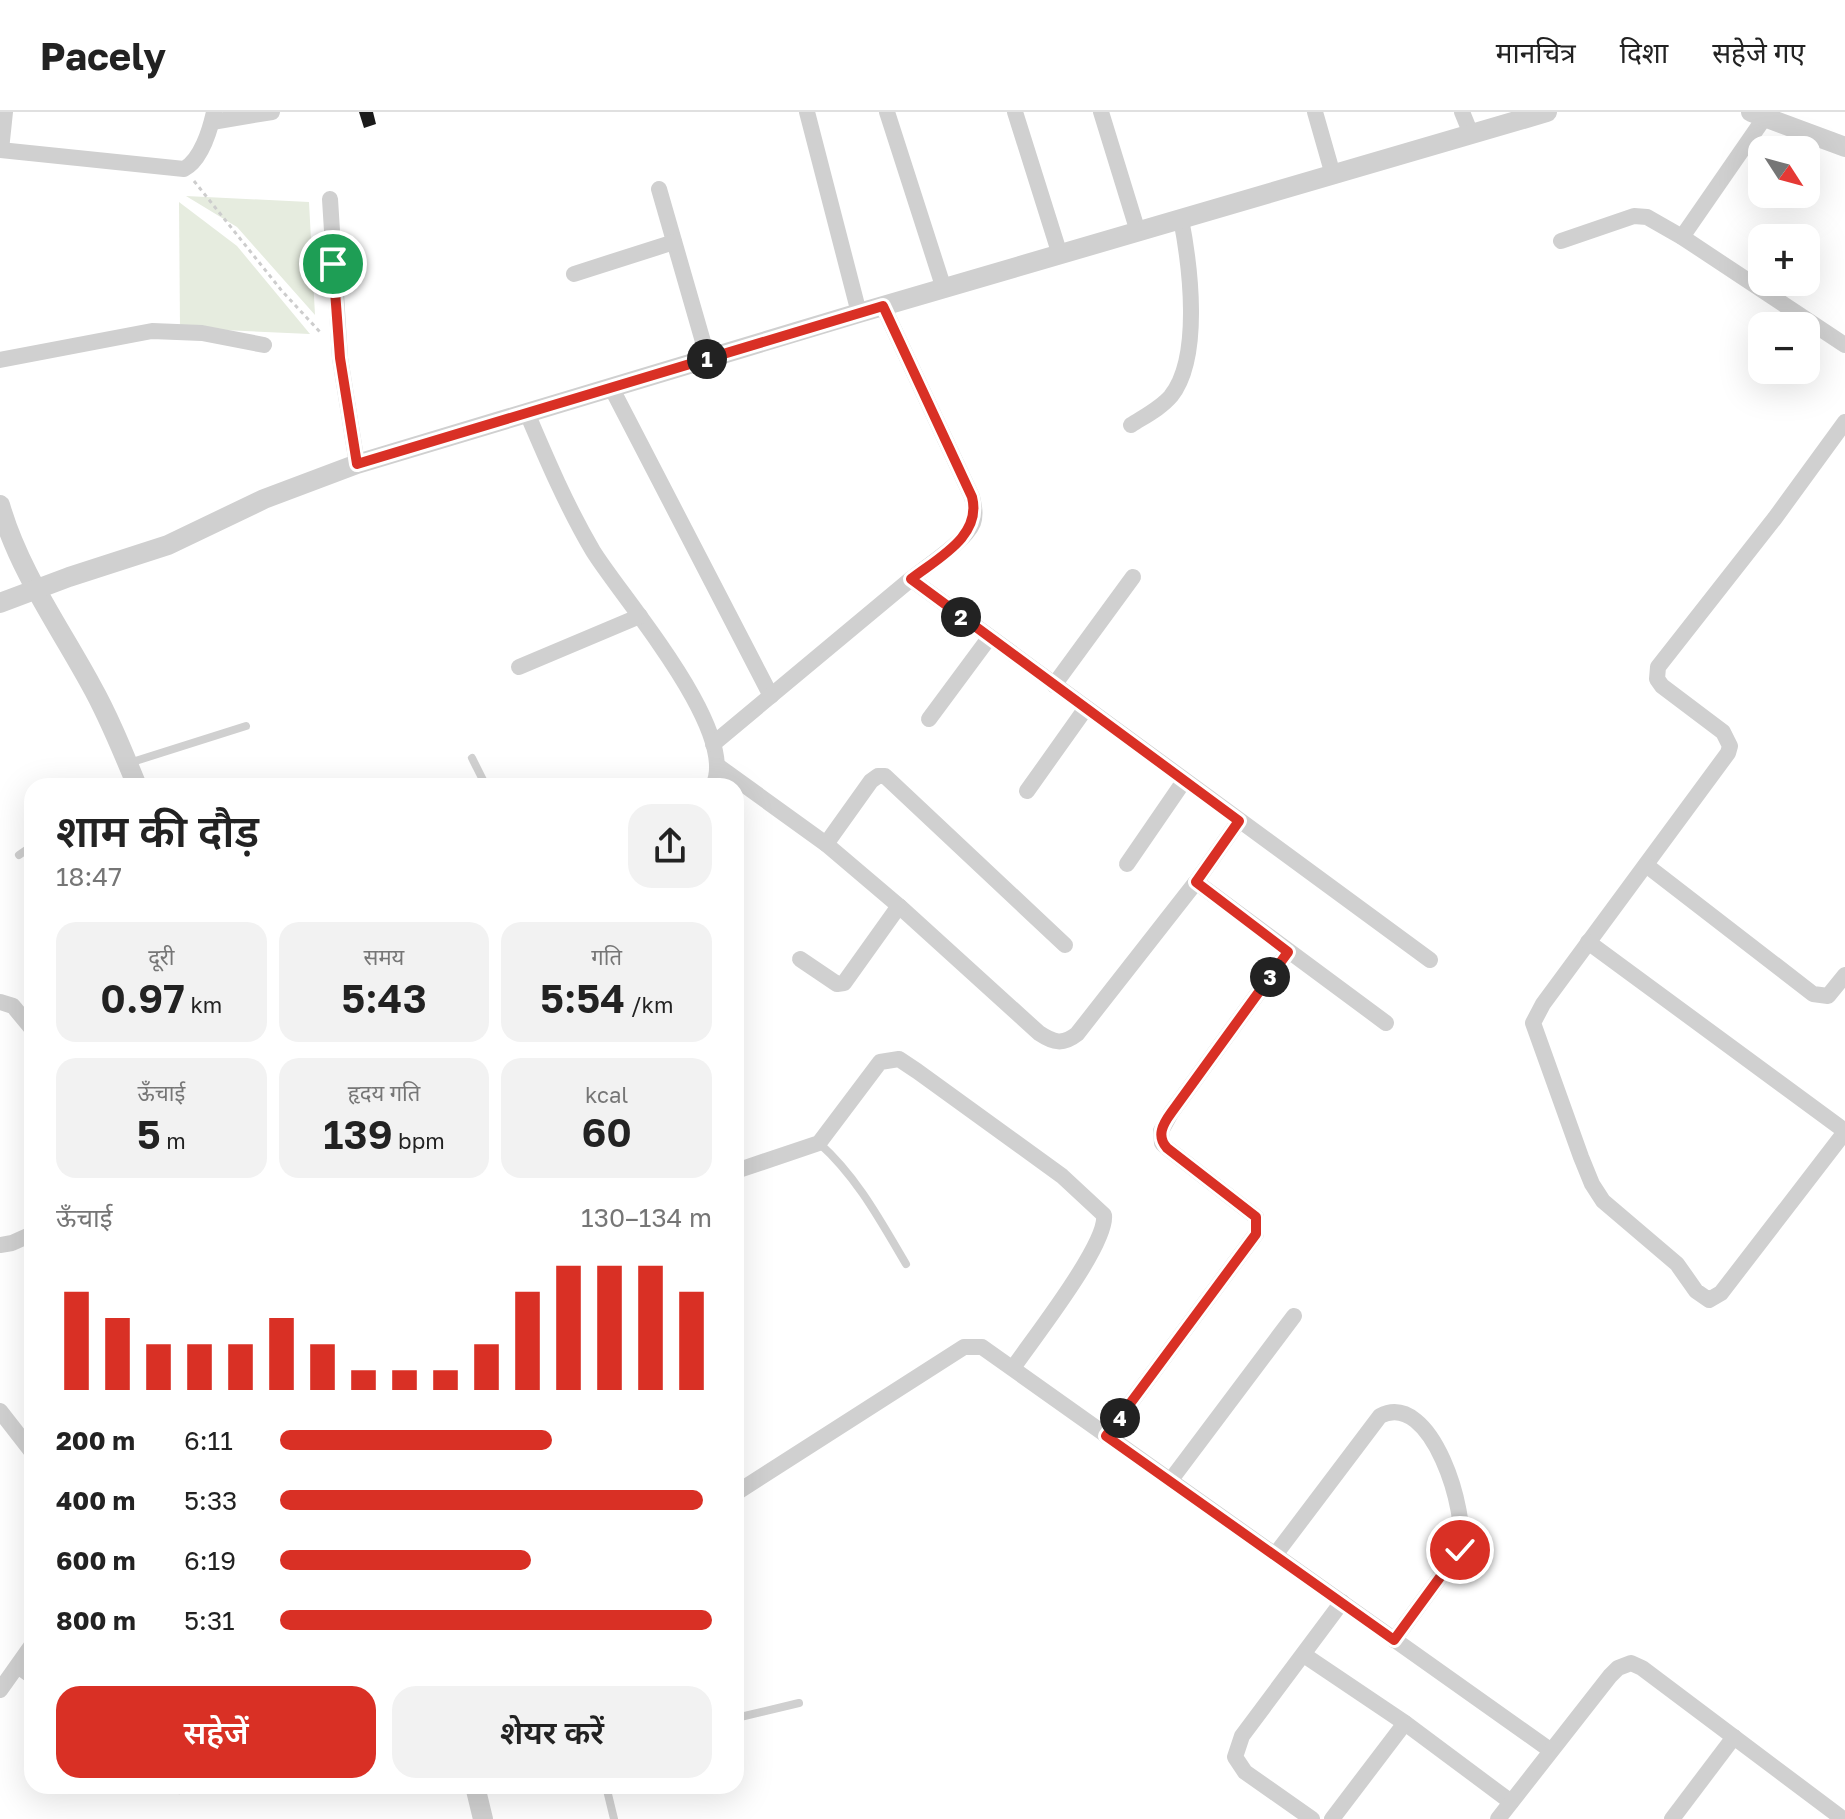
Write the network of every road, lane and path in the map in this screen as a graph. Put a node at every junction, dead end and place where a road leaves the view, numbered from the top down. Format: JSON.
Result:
{"nodes":[{"id":1,"x":5,"y":112,"type":"edge"},
{"id":2,"x":272,"y":112,"type":"edge"},
{"id":3,"x":807,"y":112,"type":"edge"},
{"id":4,"x":887,"y":112,"type":"edge"},
{"id":5,"x":1015,"y":112,"type":"edge"},
{"id":6,"x":1101,"y":112,"type":"edge"},
{"id":7,"x":1315,"y":112,"type":"edge"},
{"id":8,"x":1462,"y":112,"type":"edge"},
{"id":9,"x":1547,"y":112,"type":"edge"},
{"id":10,"x":1758,"y":115,"type":"edge"},
{"id":11,"x":1522,"y":116,"type":"edge"},
{"id":12,"x":213,"y":117,"type":"edge"},
{"id":13,"x":1471,"y":134,"type":"junction"},
{"id":14,"x":1845,"y":147,"type":"edge"},
{"id":15,"x":0,"y":150,"type":"edge"},
{"id":16,"x":184,"y":169,"type":"junction"},
{"id":17,"x":1333,"y":175,"type":"junction"},
{"id":18,"x":659,"y":189,"type":"dead end"},
{"id":19,"x":330,"y":199,"type":"dead end"},
{"id":20,"x":1181,"y":219,"type":"junction"},
{"id":21,"x":1138,"y":232,"type":"junction"},
{"id":22,"x":1682,"y":237,"type":"junction"},
{"id":23,"x":1561,"y":241,"type":"dead end"},
{"id":24,"x":674,"y":242,"type":"junction"},
{"id":25,"x":1060,"y":255,"type":"junction"},
{"id":26,"x":574,"y":274,"type":"dead end"},
{"id":27,"x":944,"y":289,"type":"junction"},
{"id":28,"x":883,"y":306,"type":"junction"},
{"id":29,"x":859,"y":313,"type":"junction"},
{"id":30,"x":321,"y":333,"type":"dead end"},
{"id":31,"x":264,"y":345,"type":"dead end"},
{"id":32,"x":1845,"y":345,"type":"edge"},
{"id":33,"x":708,"y":359,"type":"junction"},
{"id":34,"x":0,"y":360,"type":"edge"},
{"id":35,"x":611,"y":387,"type":"junction"},
{"id":36,"x":527,"y":413,"type":"junction"},
{"id":37,"x":1845,"y":422,"type":"edge"},
{"id":38,"x":1131,"y":425,"type":"dead end"},
{"id":39,"x":357,"y":464,"type":"junction"},
{"id":40,"x":0,"y":508,"type":"edge"},
{"id":41,"x":1133,"y":577,"type":"dead end"},
{"id":42,"x":911,"y":579,"type":"junction"},
{"id":43,"x":36,"y":591,"type":"junction"},
{"id":44,"x":0,"y":603,"type":"edge"},
{"id":45,"x":640,"y":616,"type":"junction"},
{"id":46,"x":989,"y":638,"type":"junction"},
{"id":47,"x":519,"y":667,"type":"dead end"},
{"id":48,"x":1054,"y":685,"type":"junction"},
{"id":49,"x":771,"y":696,"type":"junction"},
{"id":50,"x":1086,"y":708,"type":"junction"},
{"id":51,"x":929,"y":719,"type":"dead end"},
{"id":52,"x":246,"y":726,"type":"dead end"},
{"id":53,"x":713,"y":744,"type":"junction"},
{"id":54,"x":472,"y":758,"type":"dead end"},
{"id":55,"x":718,"y":766,"type":"junction"},
{"id":56,"x":131,"y":777,"type":"edge"},
{"id":57,"x":482,"y":778,"type":"edge"},
{"id":58,"x":715,"y":778,"type":"edge"},
{"id":59,"x":735,"y":778,"type":"edge"},
{"id":60,"x":1184,"y":781,"type":"junction"},
{"id":61,"x":744,"y":785,"type":"edge"},
{"id":62,"x":1027,"y":791,"type":"dead end"},
{"id":63,"x":1239,"y":821,"type":"junction"},
{"id":64,"x":826,"y":844,"type":"junction"},
{"id":65,"x":24,"y":852,"type":"edge"},
{"id":66,"x":19,"y":855,"type":"dead end"},
{"id":67,"x":1127,"y":864,"type":"dead end"},
{"id":68,"x":1646,"y":865,"type":"junction"},
{"id":69,"x":1196,"y":882,"type":"junction"},
{"id":70,"x":899,"y":906,"type":"junction"},
{"id":71,"x":1588,"y":942,"type":"junction"},
{"id":72,"x":1065,"y":945,"type":"dead end"},
{"id":73,"x":1288,"y":952,"type":"junction"},
{"id":74,"x":800,"y":959,"type":"dead end"},
{"id":75,"x":1430,"y":960,"type":"dead end"},
{"id":76,"x":1845,"y":975,"type":"edge"},
{"id":77,"x":0,"y":1002,"type":"edge"},
{"id":78,"x":24,"y":1019,"type":"edge"},
{"id":79,"x":1386,"y":1023,"type":"dead end"},
{"id":80,"x":1845,"y":1132,"type":"edge"},
{"id":81,"x":819,"y":1143,"type":"junction"},
{"id":82,"x":744,"y":1168,"type":"edge"},
{"id":83,"x":24,"y":1238,"type":"edge"},
{"id":84,"x":0,"y":1245,"type":"edge"},
{"id":85,"x":906,"y":1264,"type":"dead end"},
{"id":86,"x":1294,"y":1316,"type":"dead end"},
{"id":87,"x":1013,"y":1368,"type":"junction"},
{"id":88,"x":0,"y":1411,"type":"edge"},
{"id":89,"x":1106,"y":1436,"type":"junction"},
{"id":90,"x":24,"y":1442,"type":"edge"},
{"id":91,"x":1170,"y":1481,"type":"junction"},
{"id":92,"x":744,"y":1488,"type":"edge"},
{"id":93,"x":1275,"y":1555,"type":"junction"},
{"id":94,"x":1342,"y":1602,"type":"junction"},
{"id":95,"x":1394,"y":1640,"type":"junction"},
{"id":96,"x":1304,"y":1655,"type":"junction"},
{"id":97,"x":24,"y":1656,"type":"edge"},
{"id":98,"x":15,"y":1669,"type":"junction"},
{"id":99,"x":24,"y":1675,"type":"edge"},
{"id":100,"x":0,"y":1690,"type":"edge"},
{"id":101,"x":799,"y":1703,"type":"dead end"},
{"id":102,"x":744,"y":1716,"type":"edge"},
{"id":103,"x":1405,"y":1723,"type":"junction"},
{"id":104,"x":1734,"y":1737,"type":"junction"},
{"id":105,"x":1550,"y":1750,"type":"junction"},
{"id":106,"x":477,"y":1794,"type":"edge"},
{"id":107,"x":608,"y":1794,"type":"edge"},
{"id":108,"x":1511,"y":1802,"type":"junction"},
{"id":109,"x":483,"y":1819,"type":"edge"},
{"id":110,"x":614,"y":1819,"type":"edge"},
{"id":111,"x":1312,"y":1819,"type":"edge"},
{"id":112,"x":1332,"y":1819,"type":"edge"},
{"id":113,"x":1498,"y":1819,"type":"edge"},
{"id":114,"x":1672,"y":1819,"type":"edge"},
{"id":115,"x":1843,"y":1819,"type":"edge"}],
"edges":[{"from":1,"to":15,"type":"street"},
{"from":2,"to":12,"type":"street"},
{"from":3,"to":29,"type":"street"},
{"from":4,"to":27,"type":"street"},
{"from":5,"to":25,"type":"street"},
{"from":6,"to":21,"type":"street"},
{"from":7,"to":17,"type":"street"},
{"from":8,"to":13,"type":"street"},
{"from":9,"to":11,"type":"street"},
{"from":10,"to":14,"type":"street"},
{"from":10,"to":22,"type":"street"},
{"from":11,"to":13,"type":"street"},
{"from":12,"to":16,"type":"street"},
{"from":13,"to":17,"type":"street"},
{"from":15,"to":16,"type":"street"},
{"from":16,"to":30,"type":"path"},
{"from":17,"to":20,"type":"street"},
{"from":18,"to":24,"type":"street"},
{"from":19,"to":39,"type":"street"},
{"from":20,"to":21,"type":"street"},
{"from":20,"to":38,"type":"street"},
{"from":21,"to":25,"type":"street"},
{"from":22,"to":23,"type":"street"},
{"from":22,"to":32,"type":"street"},
{"from":24,"to":26,"type":"street"},
{"from":24,"to":33,"type":"street"},
{"from":25,"to":27,"type":"street"},
{"from":27,"to":28,"type":"street"},
{"from":28,"to":29,"type":"street"},
{"from":28,"to":42,"type":"street"},
{"from":29,"to":33,"type":"street"},
{"from":31,"to":34,"type":"street"},
{"from":33,"to":35,"type":"street"},
{"from":35,"to":36,"type":"street"},
{"from":35,"to":49,"type":"street"},
{"from":36,"to":39,"type":"street"},
{"from":36,"to":45,"type":"street"},
{"from":37,"to":68,"type":"street"},
{"from":39,"to":43,"type":"street"},
{"from":40,"to":43,"type":"street"},
{"from":41,"to":48,"type":"street"},
{"from":42,"to":46,"type":"street"},
{"from":42,"to":49,"type":"street"},
{"from":43,"to":44,"type":"street"},
{"from":43,"to":56,"type":"street"},
{"from":45,"to":47,"type":"street"},
{"from":45,"to":53,"type":"street"},
{"from":46,"to":48,"type":"street"},
{"from":46,"to":51,"type":"street"},
{"from":48,"to":50,"type":"street"},
{"from":49,"to":53,"type":"street"},
{"from":50,"to":60,"type":"street"},
{"from":50,"to":62,"type":"street"},
{"from":52,"to":56,"type":"lane"},
{"from":53,"to":55,"type":"street"},
{"from":54,"to":57,"type":"lane"},
{"from":55,"to":58,"type":"street"},
{"from":55,"to":59,"type":"street"},
{"from":60,"to":63,"type":"street"},
{"from":60,"to":67,"type":"street"},
{"from":61,"to":64,"type":"street"},
{"from":63,"to":69,"type":"street"},
{"from":63,"to":75,"type":"street"},
{"from":64,"to":70,"type":"street"},
{"from":64,"to":72,"type":"street"},
{"from":65,"to":66,"type":"lane"},
{"from":68,"to":71,"type":"street"},
{"from":68,"to":76,"type":"street"},
{"from":69,"to":70,"type":"street"},
{"from":69,"to":73,"type":"street"},
{"from":70,"to":74,"type":"street"},
{"from":71,"to":80,"type":"street"},
{"from":71,"to":80,"type":"street"},
{"from":73,"to":79,"type":"street"},
{"from":73,"to":89,"type":"street"},
{"from":77,"to":78,"type":"street"},
{"from":81,"to":82,"type":"street"},
{"from":81,"to":85,"type":"lane"},
{"from":81,"to":87,"type":"street"},
{"from":83,"to":84,"type":"street"},
{"from":86,"to":91,"type":"street"},
{"from":87,"to":89,"type":"street"},
{"from":87,"to":92,"type":"street"},
{"from":88,"to":90,"type":"street"},
{"from":89,"to":91,"type":"street"},
{"from":91,"to":93,"type":"street"},
{"from":93,"to":94,"type":"street"},
{"from":93,"to":95,"type":"street"},
{"from":94,"to":95,"type":"street"},
{"from":94,"to":96,"type":"street"},
{"from":95,"to":105,"type":"street"},
{"from":96,"to":103,"type":"street"},
{"from":96,"to":111,"type":"street"},
{"from":97,"to":98,"type":"street"},
{"from":98,"to":99,"type":"lane"},
{"from":98,"to":100,"type":"street"},
{"from":101,"to":102,"type":"lane"},
{"from":103,"to":108,"type":"street"},
{"from":103,"to":112,"type":"street"},
{"from":104,"to":105,"type":"street"},
{"from":104,"to":114,"type":"street"},
{"from":104,"to":115,"type":"street"},
{"from":105,"to":108,"type":"street"},
{"from":106,"to":109,"type":"street"},
{"from":107,"to":110,"type":"lane"},
{"from":108,"to":113,"type":"street"}]}
